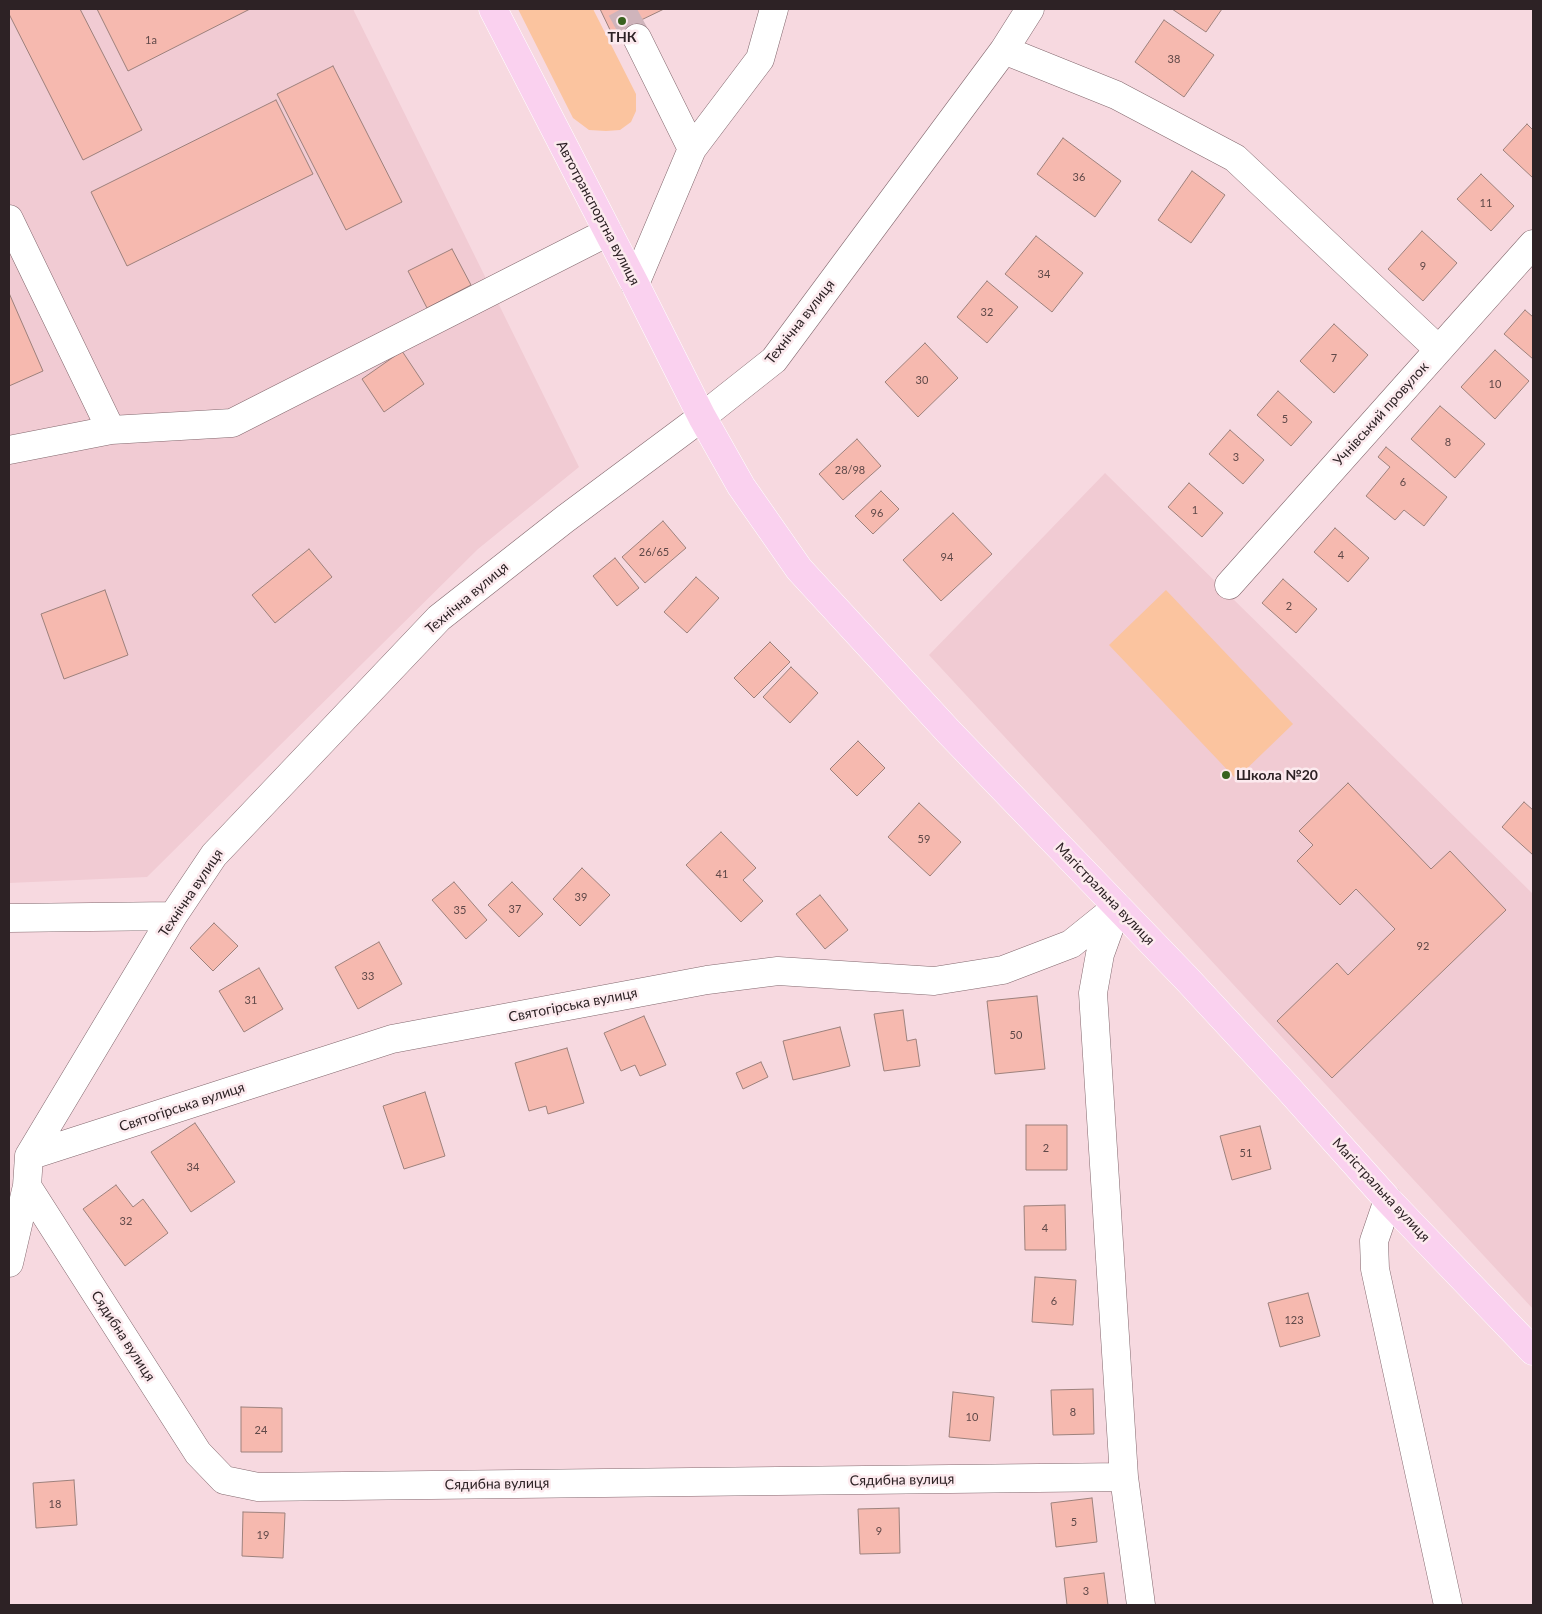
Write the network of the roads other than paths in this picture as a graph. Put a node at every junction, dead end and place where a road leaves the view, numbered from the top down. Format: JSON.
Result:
{"nodes":[{"id":1,"x":493,"y":9,"type":"edge"},
{"id":2,"x":774,"y":9,"type":"edge"},
{"id":3,"x":1030,"y":9,"type":"edge"},
{"id":4,"x":637,"y":38,"type":"tunnel mouth"},
{"id":5,"x":1004,"y":50,"type":"junction"},
{"id":6,"x":692,"y":149,"type":"junction"},
{"id":7,"x":9,"y":219,"type":"edge"},
{"id":8,"x":608,"y":232,"type":"junction"},
{"id":9,"x":1533,"y":244,"type":"edge"},
{"id":10,"x":635,"y":284,"type":"junction"},
{"id":11,"x":1438,"y":349,"type":"junction"},
{"id":12,"x":702,"y":417,"type":"junction"},
{"id":13,"x":111,"y":430,"type":"junction"},
{"id":14,"x":9,"y":450,"type":"edge"},
{"id":15,"x":1229,"y":585,"type":"dead end"},
{"id":16,"x":1117,"y":907,"type":"junction"},
{"id":17,"x":173,"y":916,"type":"junction"},
{"id":18,"x":9,"y":918,"type":"edge"},
{"id":19,"x":29,"y":1156,"type":"junction"},
{"id":20,"x":27,"y":1186,"type":"junction"},
{"id":21,"x":1388,"y":1200,"type":"junction"},
{"id":22,"x":9,"y":1263,"type":"edge"},
{"id":23,"x":1533,"y":1351,"type":"edge"},
{"id":24,"x":1124,"y":1477,"type":"junction"},
{"id":25,"x":1141,"y":1605,"type":"edge"},
{"id":26,"x":1448,"y":1605,"type":"edge"}],
"edges":[{"from":1,"to":8,"type":"main road","name":"Автотранспортна вулиця"},
{"from":2,"to":6,"type":"street"},
{"from":3,"to":5,"type":"street","name":"Технічна вулиця"},
{"from":4,"to":6,"type":"street"},
{"from":5,"to":11,"type":"street"},
{"from":5,"to":12,"type":"street","name":"Технічна вулиця"},
{"from":6,"to":10,"type":"street"},
{"from":7,"to":13,"type":"street"},
{"from":8,"to":10,"type":"main road","name":"Автотранспортна вулиця"},
{"from":8,"to":13,"type":"street"},
{"from":9,"to":11,"type":"street","name":"Учнівський провулок"},
{"from":10,"to":12,"type":"main road","name":"Автотранспортна вулиця"},
{"from":11,"to":15,"type":"street","name":"Учнівський провулок"},
{"from":12,"to":16,"type":"main road","name":"Магістральна вулиця"},
{"from":12,"to":17,"type":"street","name":"Технічна вулиця"},
{"from":13,"to":14,"type":"street"},
{"from":16,"to":19,"type":"street","name":"Святогірська вулиця"},
{"from":16,"to":21,"type":"main road","name":"Магістральна вулиця"},
{"from":16,"to":24,"type":"street"},
{"from":17,"to":18,"type":"street"},
{"from":17,"to":19,"type":"street","name":"Технічна вулиця"},
{"from":19,"to":20,"type":"street","name":"Технічна вулиця"},
{"from":20,"to":22,"type":"street","name":"Технічна вулиця"},
{"from":20,"to":24,"type":"street","name":"Сядибна вулиця"},
{"from":21,"to":23,"type":"main road","name":"Магістральна вулиця"},
{"from":21,"to":26,"type":"street"},
{"from":24,"to":25,"type":"street"}]}
